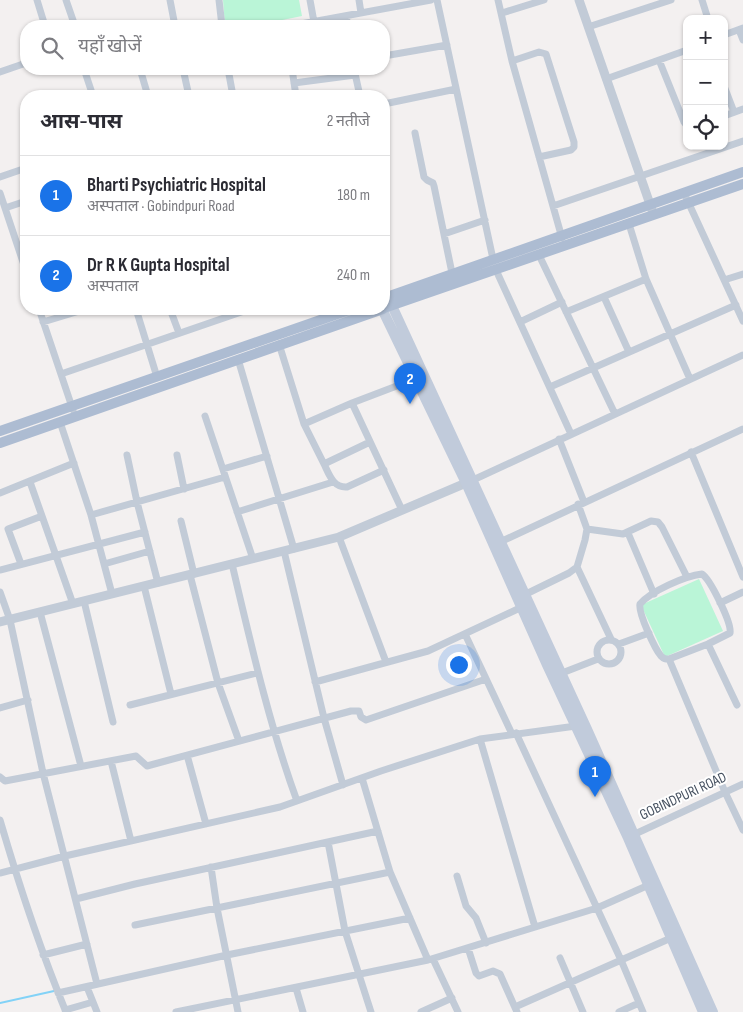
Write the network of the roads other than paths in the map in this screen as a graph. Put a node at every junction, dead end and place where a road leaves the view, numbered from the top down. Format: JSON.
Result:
{"nodes":[{"id":1,"x":37,"y":0,"type":"edge"},
{"id":2,"x":66,"y":0,"type":"edge"},
{"id":3,"x":170,"y":0,"type":"edge"},
{"id":4,"x":219,"y":0,"type":"edge"},
{"id":5,"x":310,"y":0,"type":"edge"},
{"id":6,"x":360,"y":0,"type":"edge"},
{"id":7,"x":431,"y":0,"type":"edge"},
{"id":8,"x":437,"y":0,"type":"edge"},
{"id":9,"x":498,"y":0,"type":"edge"},
{"id":10,"x":544,"y":0,"type":"edge"},
{"id":11,"x":579,"y":0,"type":"edge"},
{"id":12,"x":670,"y":0,"type":"edge"},
{"id":13,"x":702,"y":0,"type":"edge"},
{"id":14,"x":655,"y":2,"type":"edge"},
{"id":15,"x":361,"y":12,"type":"junction"},
{"id":16,"x":502,"y":13,"type":"junction"},
{"id":17,"x":707,"y":15,"type":"edge"},
{"id":18,"x":346,"y":16,"type":"junction"},
{"id":19,"x":43,"y":20,"type":"edge"},
{"id":20,"x":73,"y":20,"type":"edge"},
{"id":21,"x":174,"y":20,"type":"edge"},
{"id":22,"x":221,"y":20,"type":"edge"},
{"id":23,"x":314,"y":20,"type":"edge"},
{"id":24,"x":325,"y":20,"type":"edge"},
{"id":25,"x":347,"y":20,"type":"edge"},
{"id":26,"x":588,"y":27,"type":"junction"},
{"id":27,"x":741,"y":29,"type":"edge"},
{"id":28,"x":728,"y":34,"type":"edge"},
{"id":29,"x":743,"y":40,"type":"edge"},
{"id":30,"x":447,"y":45,"type":"junction"},
{"id":31,"x":683,"y":51,"type":"edge"},
{"id":32,"x":390,"y":55,"type":"edge"},
{"id":33,"x":659,"y":60,"type":"junction"},
{"id":34,"x":512,"y":62,"type":"junction"},
{"id":35,"x":20,"y":65,"type":"edge"},
{"id":36,"x":0,"y":72,"type":"edge"},
{"id":37,"x":86,"y":75,"type":"edge"},
{"id":38,"x":142,"y":75,"type":"edge"},
{"id":39,"x":184,"y":75,"type":"edge"},
{"id":40,"x":229,"y":75,"type":"edge"},
{"id":41,"x":293,"y":75,"type":"edge"},
{"id":42,"x":338,"y":75,"type":"edge"},
{"id":43,"x":356,"y":75,"type":"edge"},
{"id":44,"x":606,"y":79,"type":"junction"},
{"id":45,"x":294,"y":83,"type":"junction"},
{"id":46,"x":456,"y":89,"type":"junction"},
{"id":47,"x":91,"y":90,"type":"edge"},
{"id":48,"x":146,"y":90,"type":"edge"},
{"id":49,"x":188,"y":90,"type":"edge"},
{"id":50,"x":231,"y":90,"type":"edge"},
{"id":51,"x":295,"y":90,"type":"edge"},
{"id":52,"x":359,"y":90,"type":"edge"},
{"id":53,"x":728,"y":96,"type":"edge"},
{"id":54,"x":390,"y":103,"type":"edge"},
{"id":55,"x":743,"y":109,"type":"edge"},
{"id":56,"x":734,"y":112,"type":"junction"},
{"id":57,"x":728,"y":114,"type":"edge"},
{"id":58,"x":683,"y":120,"type":"edge"},
{"id":59,"x":415,"y":133,"type":"dead end"},
{"id":60,"x":743,"y":141,"type":"edge"},
{"id":61,"x":539,"y":157,"type":"junction"},
{"id":62,"x":20,"y":170,"type":"edge"},
{"id":63,"x":743,"y":172,"type":"edge"},
{"id":64,"x":640,"y":176,"type":"junction"},
{"id":65,"x":0,"y":177,"type":"edge"},
{"id":66,"x":743,"y":184,"type":"edge"},
{"id":67,"x":0,"y":193,"type":"edge"},
{"id":68,"x":684,"y":193,"type":"junction"},
{"id":69,"x":20,"y":203,"type":"edge"},
{"id":70,"x":689,"y":203,"type":"junction"},
{"id":71,"x":650,"y":205,"type":"junction"},
{"id":72,"x":553,"y":206,"type":"junction"},
{"id":73,"x":5,"y":208,"type":"junction"},
{"id":74,"x":653,"y":215,"type":"junction"},
{"id":75,"x":485,"y":220,"type":"junction"},
{"id":76,"x":629,"y":224,"type":"junction"},
{"id":77,"x":444,"y":234,"type":"junction"},
{"id":78,"x":563,"y":241,"type":"junction"},
{"id":79,"x":20,"y":252,"type":"edge"},
{"id":80,"x":539,"y":255,"type":"junction"},
{"id":81,"x":493,"y":259,"type":"junction"},
{"id":82,"x":496,"y":270,"type":"junction"},
{"id":83,"x":452,"y":273,"type":"junction"},
{"id":84,"x":743,"y":274,"type":"edge"},
{"id":85,"x":646,"y":279,"type":"junction"},
{"id":86,"x":724,"y":280,"type":"junction"},
{"id":87,"x":604,"y":296,"type":"junction"},
{"id":88,"x":562,"y":302,"type":"junction"},
{"id":89,"x":390,"y":303,"type":"edge"},
{"id":90,"x":390,"y":303,"type":"edge"},
{"id":91,"x":736,"y":305,"type":"junction"},
{"id":92,"x":566,"y":312,"type":"junction"},
{"id":93,"x":41,"y":315,"type":"edge"},
{"id":94,"x":66,"y":315,"type":"edge"},
{"id":95,"x":138,"y":315,"type":"edge"},
{"id":96,"x":172,"y":315,"type":"edge"},
{"id":97,"x":231,"y":315,"type":"edge"},
{"id":98,"x":338,"y":315,"type":"edge"},
{"id":99,"x":389,"y":315,"type":"edge"},
{"id":100,"x":390,"y":315,"type":"edge"},
{"id":101,"x":743,"y":321,"type":"edge"},
{"id":102,"x":43,"y":322,"type":"junction"},
{"id":103,"x":520,"y":322,"type":"junction"},
{"id":104,"x":179,"y":332,"type":"junction"},
{"id":105,"x":670,"y":334,"type":"junction"},
{"id":106,"x":279,"y":344,"type":"junction"},
{"id":107,"x":147,"y":345,"type":"junction"},
{"id":108,"x":629,"y":352,"type":"junction"},
{"id":109,"x":743,"y":355,"type":"edge"},
{"id":110,"x":238,"y":359,"type":"junction"},
{"id":111,"x":593,"y":368,"type":"junction"},
{"id":112,"x":61,"y":374,"type":"junction"},
{"id":113,"x":157,"y":377,"type":"junction"},
{"id":114,"x":415,"y":379,"type":"junction"},
{"id":115,"x":690,"y":379,"type":"junction"},
{"id":116,"x":550,"y":387,"type":"junction"},
{"id":117,"x":352,"y":403,"type":"junction"},
{"id":118,"x":73,"y":411,"type":"junction"},
{"id":119,"x":615,"y":414,"type":"junction"},
{"id":120,"x":205,"y":416,"type":"dead end"},
{"id":121,"x":60,"y":422,"type":"junction"},
{"id":122,"x":304,"y":424,"type":"junction"},
{"id":123,"x":743,"y":429,"type":"edge"},
{"id":124,"x":0,"y":432,"type":"edge"},
{"id":125,"x":571,"y":434,"type":"junction"},
{"id":126,"x":559,"y":439,"type":"junction"},
{"id":127,"x":370,"y":442,"type":"junction"},
{"id":128,"x":0,"y":443,"type":"edge"},
{"id":129,"x":691,"y":452,"type":"junction"},
{"id":130,"x":177,"y":454,"type":"dead end"},
{"id":131,"x":127,"y":455,"type":"dead end"},
{"id":132,"x":267,"y":456,"type":"junction"},
{"id":133,"x":74,"y":463,"type":"junction"},
{"id":134,"x":324,"y":464,"type":"junction"},
{"id":135,"x":222,"y":469,"type":"junction"},
{"id":136,"x":384,"y":470,"type":"junction"},
{"id":137,"x":225,"y":477,"type":"junction"},
{"id":138,"x":30,"y":482,"type":"junction"},
{"id":139,"x":333,"y":482,"type":"junction"},
{"id":140,"x":470,"y":482,"type":"junction"},
{"id":141,"x":184,"y":489,"type":"junction"},
{"id":142,"x":0,"y":493,"type":"edge"},
{"id":143,"x":278,"y":499,"type":"junction"},
{"id":144,"x":137,"y":502,"type":"junction"},
{"id":145,"x":581,"y":503,"type":"junction"},
{"id":146,"x":402,"y":510,"type":"junction"},
{"id":147,"x":237,"y":512,"type":"junction"},
{"id":148,"x":91,"y":515,"type":"junction"},
{"id":149,"x":42,"y":516,"type":"junction"},
{"id":150,"x":181,"y":521,"type":"dead end"},
{"id":151,"x":587,"y":529,"type":"junction"},
{"id":152,"x":145,"y":532,"type":"junction"},
{"id":153,"x":628,"y":533,"type":"junction"},
{"id":154,"x":340,"y":537,"type":"junction"},
{"id":155,"x":500,"y":542,"type":"junction"},
{"id":156,"x":98,"y":543,"type":"junction"},
{"id":157,"x":294,"y":549,"type":"junction"},
{"id":158,"x":150,"y":551,"type":"junction"},
{"id":159,"x":284,"y":551,"type":"junction"},
{"id":160,"x":56,"y":555,"type":"junction"},
{"id":161,"x":253,"y":559,"type":"junction"},
{"id":162,"x":21,"y":564,"type":"junction"},
{"id":163,"x":104,"y":564,"type":"junction"},
{"id":164,"x":232,"y":564,"type":"junction"},
{"id":165,"x":576,"y":567,"type":"junction"},
{"id":166,"x":0,"y":570,"type":"edge"},
{"id":167,"x":192,"y":574,"type":"junction"},
{"id":168,"x":687,"y":577,"type":"junction"},
{"id":169,"x":743,"y":577,"type":"edge"},
{"id":170,"x":158,"y":583,"type":"junction"},
{"id":171,"x":144,"y":586,"type":"junction"},
{"id":172,"x":0,"y":592,"type":"edge"},
{"id":173,"x":743,"y":592,"type":"edge"},
{"id":174,"x":112,"y":594,"type":"junction"},
{"id":175,"x":524,"y":594,"type":"junction"},
{"id":176,"x":654,"y":594,"type":"junction"},
{"id":177,"x":84,"y":601,"type":"junction"},
{"id":178,"x":720,"y":603,"type":"junction"},
{"id":179,"x":73,"y":604,"type":"junction"},
{"id":180,"x":522,"y":608,"type":"junction"},
{"id":181,"x":40,"y":612,"type":"junction"},
{"id":182,"x":10,"y":620,"type":"junction"},
{"id":183,"x":0,"y":622,"type":"edge"},
{"id":184,"x":649,"y":633,"type":"junction"},
{"id":185,"x":465,"y":634,"type":"junction"},
{"id":186,"x":611,"y":639,"type":"junction"},
{"id":187,"x":619,"y":644,"type":"junction"},
{"id":188,"x":708,"y":644,"type":"junction"},
{"id":189,"x":598,"y":659,"type":"junction"},
{"id":190,"x":669,"y":660,"type":"junction"},
{"id":191,"x":386,"y":662,"type":"junction"},
{"id":192,"x":257,"y":673,"type":"junction"},
{"id":193,"x":562,"y":673,"type":"junction"},
{"id":194,"x":486,"y":679,"type":"junction"},
{"id":195,"x":315,"y":682,"type":"junction"},
{"id":196,"x":218,"y":683,"type":"junction"},
{"id":197,"x":171,"y":694,"type":"junction"},
{"id":198,"x":28,"y":700,"type":"junction"},
{"id":199,"x":130,"y":705,"type":"dead end"},
{"id":200,"x":737,"y":705,"type":"dead end"},
{"id":201,"x":0,"y":708,"type":"edge"},
{"id":202,"x":324,"y":718,"type":"junction"},
{"id":203,"x":113,"y":722,"type":"dead end"},
{"id":204,"x":576,"y":726,"type":"junction"},
{"id":205,"x":274,"y":731,"type":"junction"},
{"id":206,"x":514,"y":734,"type":"junction"},
{"id":207,"x":480,"y":739,"type":"junction"},
{"id":208,"x":239,"y":741,"type":"junction"},
{"id":209,"x":187,"y":755,"type":"junction"},
{"id":210,"x":111,"y":761,"type":"junction"},
{"id":211,"x":81,"y":766,"type":"junction"},
{"id":212,"x":43,"y":772,"type":"junction"},
{"id":213,"x":0,"y":777,"type":"edge"},
{"id":214,"x":362,"y":778,"type":"junction"},
{"id":215,"x":743,"y":784,"type":"edge"},
{"id":216,"x":343,"y":785,"type":"junction"},
{"id":217,"x":725,"y":792,"type":"junction"},
{"id":218,"x":298,"y":801,"type":"junction"},
{"id":219,"x":0,"y":820,"type":"edge"},
{"id":220,"x":206,"y":824,"type":"junction"},
{"id":221,"x":743,"y":830,"type":"edge"},
{"id":222,"x":378,"y":831,"type":"junction"},
{"id":223,"x":635,"y":834,"type":"junction"},
{"id":224,"x":131,"y":841,"type":"junction"},
{"id":225,"x":328,"y":842,"type":"junction"},
{"id":226,"x":65,"y":856,"type":"junction"},
{"id":227,"x":211,"y":868,"type":"junction"},
{"id":228,"x":14,"y":869,"type":"junction"},
{"id":229,"x":390,"y":872,"type":"junction"},
{"id":230,"x":0,"y":873,"type":"edge"},
{"id":231,"x":457,"y":876,"type":"dead end"},
{"id":232,"x":336,"y":884,"type":"junction"},
{"id":233,"x":651,"y":884,"type":"junction"},
{"id":234,"x":76,"y":899,"type":"junction"},
{"id":235,"x":217,"y":908,"type":"junction"},
{"id":236,"x":597,"y":908,"type":"junction"},
{"id":237,"x":410,"y":918,"type":"junction"},
{"id":238,"x":135,"y":925,"type":"dead end"},
{"id":239,"x":535,"y":927,"type":"junction"},
{"id":240,"x":345,"y":931,"type":"junction"},
{"id":241,"x":671,"y":938,"type":"junction"},
{"id":242,"x":486,"y":943,"type":"junction"},
{"id":243,"x":88,"y":944,"type":"junction"},
{"id":244,"x":468,"y":948,"type":"junction"},
{"id":245,"x":43,"y":955,"type":"junction"},
{"id":246,"x":227,"y":955,"type":"junction"},
{"id":247,"x":560,"y":958,"type":"dead end"},
{"id":248,"x":430,"y":959,"type":"junction"},
{"id":249,"x":621,"y":960,"type":"junction"},
{"id":250,"x":359,"y":975,"type":"junction"},
{"id":251,"x":570,"y":982,"type":"junction"},
{"id":252,"x":97,"y":984,"type":"junction"},
{"id":253,"x":87,"y":987,"type":"junction"},
{"id":254,"x":296,"y":988,"type":"junction"},
{"id":255,"x":58,"y":993,"type":"junction"},
{"id":256,"x":452,"y":998,"type":"junction"},
{"id":257,"x":236,"y":1000,"type":"junction"},
{"id":258,"x":92,"y":1002,"type":"junction"},
{"id":259,"x":639,"y":1003,"type":"junction"},
{"id":260,"x":516,"y":1010,"type":"edge"},
{"id":261,"x":66,"y":1011,"type":"edge"},
{"id":262,"x":186,"y":1011,"type":"edge"},
{"id":263,"x":97,"y":1012,"type":"edge"},
{"id":264,"x":176,"y":1012,"type":"edge"},
{"id":265,"x":238,"y":1012,"type":"edge"},
{"id":266,"x":303,"y":1012,"type":"edge"},
{"id":267,"x":371,"y":1012,"type":"edge"},
{"id":268,"x":421,"y":1012,"type":"edge"},
{"id":269,"x":458,"y":1012,"type":"edge"},
{"id":270,"x":583,"y":1012,"type":"edge"},
{"id":271,"x":619,"y":1012,"type":"edge"},
{"id":272,"x":643,"y":1012,"type":"edge"},
{"id":273,"x":703,"y":1012,"type":"edge"},
{"id":274,"x":713,"y":1012,"type":"edge"}],
"edges":[{"from":1,"to":19,"type":"street"},
{"from":2,"to":20,"type":"street"},
{"from":3,"to":21,"type":"street"},
{"from":4,"to":22,"type":"street"},
{"from":5,"to":23,"type":"street"},
{"from":6,"to":15,"type":"street"},
{"from":7,"to":15,"type":"street"},
{"from":8,"to":30,"type":"street"},
{"from":9,"to":16,"type":"street"},
{"from":10,"to":16,"type":"street"},
{"from":11,"to":26,"type":"street"},
{"from":12,"to":14,"type":"street"},
{"from":13,"to":17,"type":"street"},
{"from":14,"to":26,"type":"street"},
{"from":15,"to":18,"type":"street"},
{"from":16,"to":34,"type":"street"},
{"from":18,"to":24,"type":"street"},
{"from":18,"to":25,"type":"street"},
{"from":26,"to":44,"type":"street"},
{"from":27,"to":28,"type":"street"},
{"from":27,"to":29,"type":"street"},
{"from":30,"to":32,"type":"street"},
{"from":30,"to":46,"type":"street"},
{"from":31,"to":33,"type":"street"},
{"from":33,"to":44,"type":"street"},
{"from":33,"to":58,"type":"street"},
{"from":34,"to":61,"type":"street"},
{"from":34,"to":61,"type":"street"},
{"from":35,"to":36,"type":"street"},
{"from":37,"to":47,"type":"street"},
{"from":38,"to":48,"type":"street"},
{"from":39,"to":49,"type":"street"},
{"from":40,"to":50,"type":"street"},
{"from":41,"to":45,"type":"street"},
{"from":42,"to":45,"type":"street"},
{"from":43,"to":52,"type":"street"},
{"from":44,"to":64,"type":"street"},
{"from":45,"to":51,"type":"street"},
{"from":46,"to":54,"type":"street"},
{"from":46,"to":75,"type":"street"},
{"from":53,"to":56,"type":"street"},
{"from":55,"to":56,"type":"street"},
{"from":56,"to":57,"type":"street"},
{"from":59,"to":77,"type":"street"},
{"from":60,"to":64,"type":"street"},
{"from":61,"to":72,"type":"street"},
{"from":62,"to":65,"type":"street"},
{"from":63,"to":68,"type":"main road"},
{"from":64,"to":71,"type":"street"},
{"from":64,"to":72,"type":"street"},
{"from":66,"to":70,"type":"main road"},
{"from":67,"to":73,"type":"street"},
{"from":68,"to":70,"type":"street"},
{"from":68,"to":71,"type":"main road"},
{"from":69,"to":73,"type":"street"},
{"from":70,"to":74,"type":"main road"},
{"from":70,"to":86,"type":"street"},
{"from":71,"to":74,"type":"street"},
{"from":71,"to":78,"type":"main road"},
{"from":72,"to":78,"type":"street"},
{"from":73,"to":79,"type":"street"},
{"from":74,"to":76,"type":"main road"},
{"from":75,"to":77,"type":"street"},
{"from":75,"to":81,"type":"street"},
{"from":76,"to":78,"type":"main road"},
{"from":76,"to":85,"type":"street"},
{"from":77,"to":83,"type":"street"},
{"from":78,"to":80,"type":"main road"},
{"from":78,"to":81,"type":"main road"},
{"from":80,"to":82,"type":"main road"},
{"from":80,"to":88,"type":"street"},
{"from":81,"to":83,"type":"main road"},
{"from":82,"to":90,"type":"main road"},
{"from":82,"to":103,"type":"street"},
{"from":83,"to":89,"type":"main road"},
{"from":84,"to":86,"type":"street"},
{"from":85,"to":87,"type":"street"},
{"from":85,"to":105,"type":"street"},
{"from":86,"to":91,"type":"street"},
{"from":87,"to":92,"type":"street"},
{"from":87,"to":108,"type":"street"},
{"from":88,"to":92,"type":"street"},
{"from":88,"to":103,"type":"street"},
{"from":91,"to":101,"type":"street"},
{"from":91,"to":105,"type":"street"},
{"from":92,"to":111,"type":"street"},
{"from":93,"to":102,"type":"street"},
{"from":94,"to":102,"type":"street"},
{"from":95,"to":107,"type":"street"},
{"from":96,"to":104,"type":"street"},
{"from":97,"to":104,"type":"street"},
{"from":98,"to":106,"type":"main road"},
{"from":98,"to":113,"type":"main road"},
{"from":99,"to":114,"type":"main road"},
{"from":100,"to":140,"type":"main road"},
{"from":102,"to":112,"type":"street"},
{"from":103,"to":116,"type":"street"},
{"from":104,"to":107,"type":"street"},
{"from":105,"to":108,"type":"street"},
{"from":105,"to":115,"type":"street"},
{"from":106,"to":110,"type":"main road"},
{"from":106,"to":122,"type":"street"},
{"from":107,"to":112,"type":"street"},
{"from":107,"to":113,"type":"street"},
{"from":108,"to":111,"type":"street"},
{"from":109,"to":115,"type":"street"},
{"from":110,"to":118,"type":"main road"},
{"from":110,"to":132,"type":"street"},
{"from":111,"to":116,"type":"street"},
{"from":111,"to":119,"type":"street"},
{"from":112,"to":118,"type":"street"},
{"from":113,"to":118,"type":"main road"},
{"from":114,"to":117,"type":"street"},
{"from":114,"to":140,"type":"main road"},
{"from":115,"to":119,"type":"street"},
{"from":116,"to":125,"type":"street"},
{"from":117,"to":122,"type":"street"},
{"from":117,"to":127,"type":"street"},
{"from":118,"to":121,"type":"main road"},
{"from":118,"to":124,"type":"main road"},
{"from":119,"to":125,"type":"street"},
{"from":120,"to":135,"type":"street"},
{"from":121,"to":128,"type":"main road"},
{"from":121,"to":133,"type":"street"},
{"from":122,"to":134,"type":"street"},
{"from":123,"to":129,"type":"street"},
{"from":125,"to":126,"type":"street"},
{"from":126,"to":140,"type":"street"},
{"from":126,"to":145,"type":"street"},
{"from":127,"to":134,"type":"street"},
{"from":127,"to":136,"type":"street"},
{"from":129,"to":145,"type":"street"},
{"from":129,"to":169,"type":"street"},
{"from":130,"to":141,"type":"street"},
{"from":131,"to":144,"type":"street"},
{"from":132,"to":135,"type":"street"},
{"from":132,"to":143,"type":"street"},
{"from":133,"to":138,"type":"street"},
{"from":133,"to":148,"type":"street"},
{"from":134,"to":139,"type":"street"},
{"from":135,"to":137,"type":"street"},
{"from":136,"to":139,"type":"street"},
{"from":136,"to":146,"type":"street"},
{"from":137,"to":141,"type":"street"},
{"from":137,"to":147,"type":"street"},
{"from":138,"to":142,"type":"street"},
{"from":138,"to":149,"type":"street"},
{"from":139,"to":143,"type":"street"},
{"from":140,"to":146,"type":"street"},
{"from":140,"to":155,"type":"main road"},
{"from":140,"to":180,"type":"main road"},
{"from":141,"to":144,"type":"street"},
{"from":143,"to":147,"type":"street"},
{"from":143,"to":157,"type":"street"},
{"from":144,"to":148,"type":"street"},
{"from":144,"to":152,"type":"street"},
{"from":145,"to":151,"type":"street"},
{"from":145,"to":155,"type":"street"},
{"from":146,"to":154,"type":"street"},
{"from":147,"to":161,"type":"street"},
{"from":148,"to":156,"type":"street"},
{"from":149,"to":160,"type":"street"},
{"from":149,"to":162,"type":"street"},
{"from":150,"to":167,"type":"street"},
{"from":151,"to":153,"type":"street"},
{"from":151,"to":165,"type":"street"},
{"from":152,"to":156,"type":"street"},
{"from":152,"to":158,"type":"street"},
{"from":153,"to":168,"type":"street"},
{"from":153,"to":176,"type":"street"},
{"from":154,"to":157,"type":"street"},
{"from":154,"to":191,"type":"street"},
{"from":155,"to":175,"type":"main road"},
{"from":156,"to":160,"type":"street"},
{"from":156,"to":163,"type":"street"},
{"from":157,"to":159,"type":"street"},
{"from":158,"to":163,"type":"street"},
{"from":158,"to":170,"type":"street"},
{"from":159,"to":161,"type":"street"},
{"from":159,"to":195,"type":"street"},
{"from":160,"to":162,"type":"street"},
{"from":160,"to":179,"type":"street"},
{"from":161,"to":164,"type":"street"},
{"from":162,"to":166,"type":"street"},
{"from":163,"to":174,"type":"street"},
{"from":164,"to":167,"type":"street"},
{"from":164,"to":192,"type":"street"},
{"from":165,"to":175,"type":"street"},
{"from":165,"to":186,"type":"street"},
{"from":167,"to":170,"type":"street"},
{"from":167,"to":196,"type":"street"},
{"from":168,"to":176,"type":"street"},
{"from":168,"to":178,"type":"street"},
{"from":170,"to":171,"type":"street"},
{"from":171,"to":174,"type":"street"},
{"from":171,"to":197,"type":"street"},
{"from":172,"to":182,"type":"street"},
{"from":173,"to":178,"type":"street"},
{"from":174,"to":177,"type":"street"},
{"from":175,"to":193,"type":"main road"},
{"from":176,"to":184,"type":"street"},
{"from":177,"to":179,"type":"street"},
{"from":177,"to":203,"type":"street"},
{"from":178,"to":188,"type":"street"},
{"from":179,"to":181,"type":"street"},
{"from":180,"to":185,"type":"street"},
{"from":180,"to":204,"type":"main road"},
{"from":181,"to":182,"type":"street"},
{"from":181,"to":211,"type":"street"},
{"from":182,"to":183,"type":"street"},
{"from":182,"to":198,"type":"street"},
{"from":184,"to":187,"type":"street"},
{"from":184,"to":190,"type":"street"},
{"from":185,"to":191,"type":"street"},
{"from":185,"to":194,"type":"street"},
{"from":186,"to":187,"type":"street"},
{"from":186,"to":189,"type":"street"},
{"from":187,"to":189,"type":"street"},
{"from":188,"to":190,"type":"street"},
{"from":188,"to":200,"type":"street"},
{"from":189,"to":193,"type":"street"},
{"from":190,"to":217,"type":"street"},
{"from":191,"to":195,"type":"street"},
{"from":192,"to":196,"type":"street"},
{"from":192,"to":205,"type":"street"},
{"from":193,"to":223,"type":"main road"},
{"from":194,"to":202,"type":"street"},
{"from":194,"to":206,"type":"street"},
{"from":195,"to":202,"type":"street"},
{"from":196,"to":197,"type":"street"},
{"from":196,"to":208,"type":"street"},
{"from":197,"to":199,"type":"street"},
{"from":198,"to":201,"type":"street"},
{"from":198,"to":212,"type":"street"},
{"from":202,"to":205,"type":"street"},
{"from":202,"to":216,"type":"street"},
{"from":204,"to":206,"type":"street"},
{"from":204,"to":233,"type":"main road"},
{"from":205,"to":208,"type":"street"},
{"from":205,"to":218,"type":"street"},
{"from":206,"to":207,"type":"street"},
{"from":206,"to":236,"type":"street"},
{"from":207,"to":214,"type":"street"},
{"from":207,"to":239,"type":"street"},
{"from":208,"to":209,"type":"street"},
{"from":209,"to":210,"type":"street"},
{"from":209,"to":220,"type":"street"},
{"from":210,"to":211,"type":"street"},
{"from":210,"to":224,"type":"street"},
{"from":211,"to":212,"type":"street"},
{"from":212,"to":213,"type":"street"},
{"from":212,"to":226,"type":"street"},
{"from":214,"to":216,"type":"street"},
{"from":214,"to":222,"type":"street"},
{"from":215,"to":217,"type":"street","name":"GOBINDPURI ROAD"},
{"from":216,"to":218,"type":"street"},
{"from":217,"to":221,"type":"street"},
{"from":217,"to":223,"type":"street","name":"GOBINDPURI ROAD"},
{"from":218,"to":220,"type":"street"},
{"from":219,"to":228,"type":"street"},
{"from":220,"to":224,"type":"street"},
{"from":222,"to":225,"type":"street"},
{"from":222,"to":229,"type":"street"},
{"from":223,"to":233,"type":"main road"},
{"from":224,"to":226,"type":"street"},
{"from":225,"to":227,"type":"street"},
{"from":225,"to":232,"type":"street"},
{"from":226,"to":228,"type":"street"},
{"from":226,"to":234,"type":"street"},
{"from":227,"to":234,"type":"street"},
{"from":227,"to":235,"type":"street"},
{"from":228,"to":230,"type":"street"},
{"from":228,"to":245,"type":"street"},
{"from":229,"to":232,"type":"street"},
{"from":229,"to":237,"type":"street"},
{"from":231,"to":242,"type":"street"},
{"from":232,"to":235,"type":"street"},
{"from":232,"to":240,"type":"street"},
{"from":233,"to":236,"type":"street"},
{"from":233,"to":241,"type":"main road"},
{"from":233,"to":274,"type":"main road"},
{"from":234,"to":243,"type":"street"},
{"from":235,"to":238,"type":"street"},
{"from":235,"to":246,"type":"street"},
{"from":236,"to":239,"type":"street"},
{"from":236,"to":249,"type":"street"},
{"from":237,"to":240,"type":"street"},
{"from":237,"to":248,"type":"street"},
{"from":239,"to":242,"type":"street"},
{"from":240,"to":246,"type":"street"},
{"from":240,"to":250,"type":"street"},
{"from":241,"to":249,"type":"street"},
{"from":241,"to":273,"type":"main road"},
{"from":242,"to":244,"type":"street"},
{"from":243,"to":245,"type":"street"},
{"from":243,"to":252,"type":"street"},
{"from":244,"to":248,"type":"street"},
{"from":244,"to":260,"type":"street"},
{"from":245,"to":255,"type":"street"},
{"from":246,"to":252,"type":"street"},
{"from":246,"to":257,"type":"street"},
{"from":247,"to":251,"type":"street"},
{"from":248,"to":250,"type":"street"},
{"from":248,"to":256,"type":"street"},
{"from":249,"to":251,"type":"street"},
{"from":249,"to":259,"type":"street"},
{"from":250,"to":254,"type":"street"},
{"from":250,"to":267,"type":"street"},
{"from":251,"to":260,"type":"street"},
{"from":251,"to":270,"type":"street"},
{"from":252,"to":253,"type":"street"},
{"from":253,"to":255,"type":"street"},
{"from":253,"to":258,"type":"street"},
{"from":254,"to":257,"type":"street"},
{"from":254,"to":266,"type":"street"},
{"from":255,"to":261,"type":"street"},
{"from":256,"to":268,"type":"street"},
{"from":256,"to":269,"type":"street"},
{"from":257,"to":262,"type":"street"},
{"from":257,"to":265,"type":"street"},
{"from":258,"to":261,"type":"street"},
{"from":258,"to":263,"type":"street"},
{"from":259,"to":271,"type":"street"},
{"from":259,"to":272,"type":"street"},
{"from":262,"to":264,"type":"street"}]}
